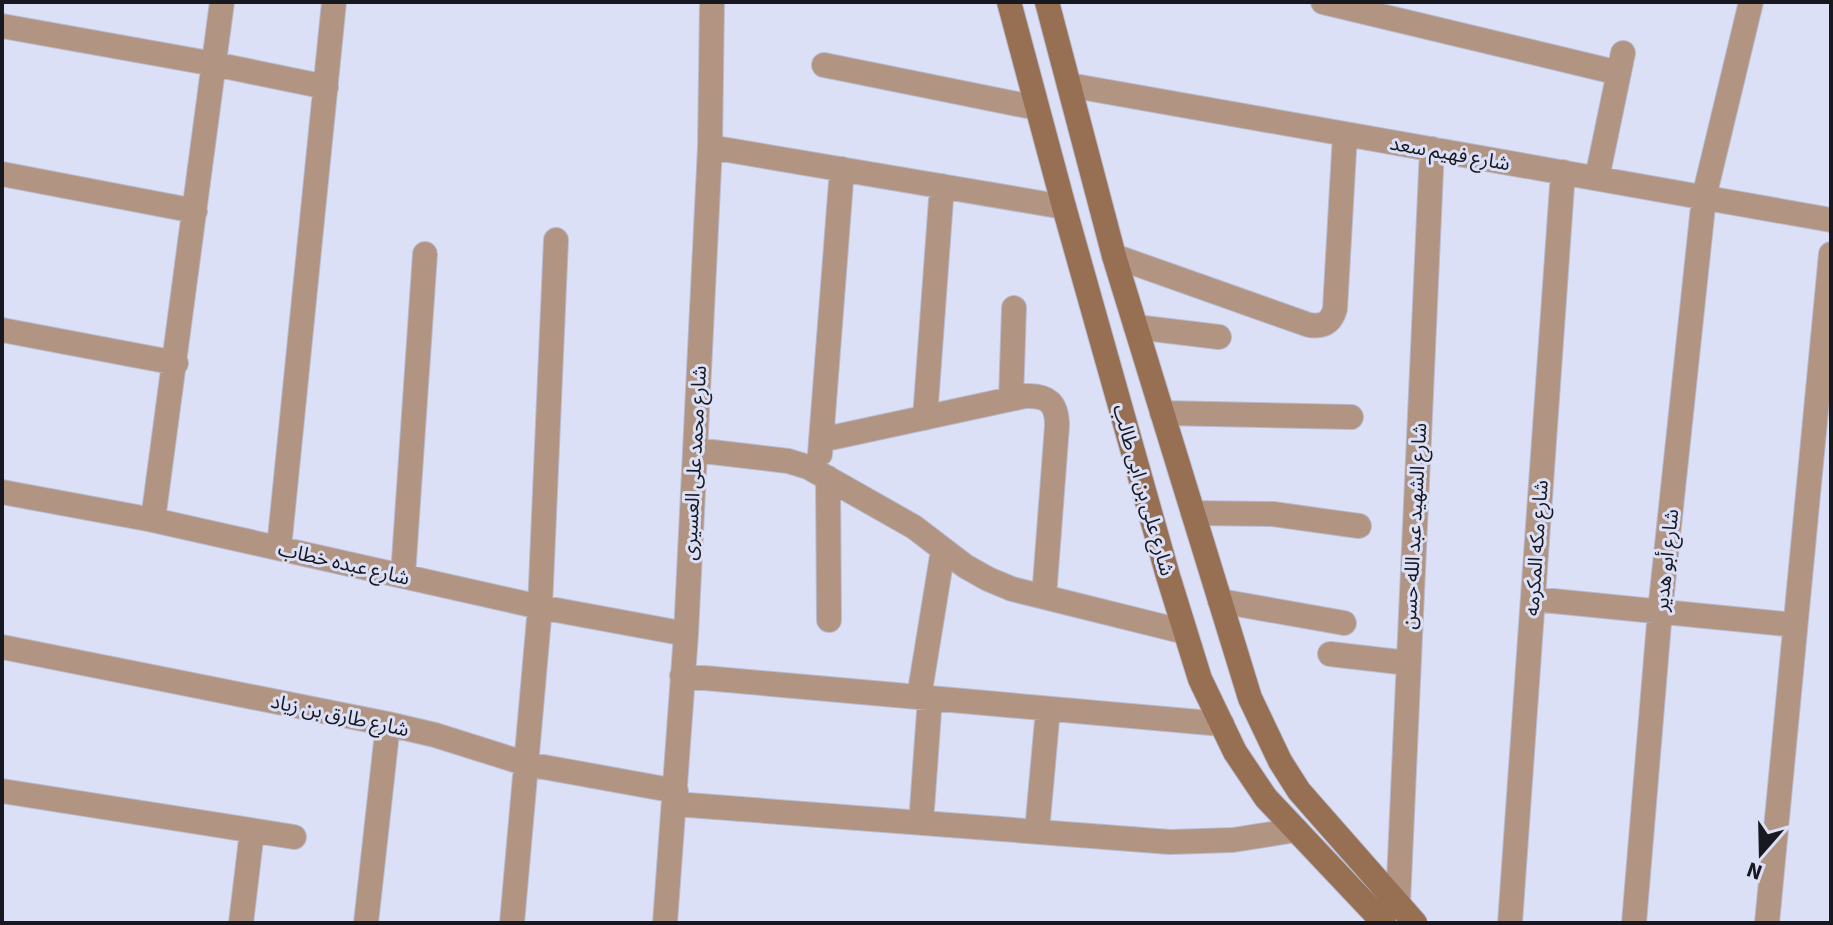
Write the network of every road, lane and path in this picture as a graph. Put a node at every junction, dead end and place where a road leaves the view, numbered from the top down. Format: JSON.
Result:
{"nodes":[{"id":1,"x":222,"y":2,"type":"edge"},
{"id":2,"x":334,"y":2,"type":"edge"},
{"id":3,"x":712,"y":2,"type":"edge"},
{"id":4,"x":1009,"y":2,"type":"edge"},
{"id":5,"x":1047,"y":2,"type":"edge"},
{"id":6,"x":1323,"y":2,"type":"edge"},
{"id":7,"x":1751,"y":2,"type":"edge"},
{"id":8,"x":2,"y":26,"type":"edge"},
{"id":9,"x":214,"y":64,"type":"junction"},
{"id":10,"x":824,"y":65,"type":"dead end"},
{"id":11,"x":1069,"y":85,"type":"junction"},
{"id":12,"x":326,"y":87,"type":"junction"},
{"id":13,"x":1037,"y":108,"type":"junction"},
{"id":14,"x":1345,"y":134,"type":"junction"},
{"id":15,"x":710,"y":147,"type":"junction"},
{"id":16,"x":1432,"y":149,"type":"junction"},
{"id":17,"x":842,"y":169,"type":"junction"},
{"id":18,"x":1563,"y":172,"type":"junction"},
{"id":19,"x":2,"y":174,"type":"edge"},
{"id":20,"x":1597,"y":178,"type":"junction"},
{"id":21,"x":942,"y":186,"type":"junction"},
{"id":22,"x":1704,"y":197,"type":"junction"},
{"id":23,"x":1064,"y":207,"type":"junction"},
{"id":24,"x":195,"y":211,"type":"junction"},
{"id":25,"x":1831,"y":220,"type":"edge"},
{"id":26,"x":556,"y":240,"type":"dead end"},
{"id":27,"x":425,"y":254,"type":"dead end"},
{"id":28,"x":1831,"y":254,"type":"edge"},
{"id":29,"x":1114,"y":256,"type":"junction"},
{"id":30,"x":1014,"y":308,"type":"dead end"},
{"id":31,"x":1136,"y":327,"type":"junction"},
{"id":32,"x":2,"y":330,"type":"edge"},
{"id":33,"x":1219,"y":337,"type":"dead end"},
{"id":34,"x":176,"y":363,"type":"junction"},
{"id":35,"x":1011,"y":399,"type":"junction"},
{"id":36,"x":1162,"y":413,"type":"junction"},
{"id":37,"x":1351,"y":417,"type":"dead end"},
{"id":38,"x":925,"y":418,"type":"junction"},
{"id":39,"x":821,"y":440,"type":"junction"},
{"id":40,"x":695,"y":450,"type":"junction"},
{"id":41,"x":823,"y":475,"type":"junction"},
{"id":42,"x":2,"y":492,"type":"edge"},
{"id":43,"x":1193,"y":513,"type":"junction"},
{"id":44,"x":153,"y":520,"type":"junction"},
{"id":45,"x":1359,"y":526,"type":"dead end"},
{"id":46,"x":279,"y":548,"type":"junction"},
{"id":47,"x":943,"y":550,"type":"junction"},
{"id":48,"x":1207,"y":560,"type":"junction"},
{"id":49,"x":403,"y":575,"type":"junction"},
{"id":50,"x":1168,"y":576,"type":"junction"},
{"id":51,"x":1044,"y":597,"type":"junction"},
{"id":52,"x":1533,"y":599,"type":"junction"},
{"id":53,"x":1220,"y":601,"type":"junction"},
{"id":54,"x":540,"y":607,"type":"junction"},
{"id":55,"x":1660,"y":611,"type":"junction"},
{"id":56,"x":829,"y":620,"type":"dead end"},
{"id":57,"x":1344,"y":623,"type":"dead end"},
{"id":58,"x":1795,"y":625,"type":"junction"},
{"id":59,"x":1185,"y":632,"type":"junction"},
{"id":60,"x":686,"y":634,"type":"junction"},
{"id":61,"x":2,"y":647,"type":"edge"},
{"id":62,"x":1330,"y":654,"type":"dead end"},
{"id":63,"x":1408,"y":663,"type":"junction"},
{"id":64,"x":682,"y":676,"type":"junction"},
{"id":65,"x":924,"y":697,"type":"junction"},
{"id":66,"x":1048,"y":709,"type":"junction"},
{"id":67,"x":388,"y":724,"type":"junction"},
{"id":68,"x":1222,"y":724,"type":"junction"},
{"id":69,"x":527,"y":764,"type":"junction"},
{"id":70,"x":2,"y":791,"type":"edge"},
{"id":71,"x":675,"y":797,"type":"junction"},
{"id":72,"x":921,"y":823,"type":"junction"},
{"id":73,"x":1296,"y":830,"type":"junction"},
{"id":74,"x":252,"y":831,"type":"junction"},
{"id":75,"x":1037,"y":831,"type":"junction"},
{"id":76,"x":294,"y":837,"type":"dead end"},
{"id":77,"x":1391,"y":913,"type":"edge"},
{"id":78,"x":241,"y":923,"type":"edge"},
{"id":79,"x":366,"y":923,"type":"edge"},
{"id":80,"x":512,"y":923,"type":"edge"},
{"id":81,"x":665,"y":923,"type":"edge"},
{"id":82,"x":1415,"y":923,"type":"edge"},
{"id":83,"x":1510,"y":923,"type":"edge"},
{"id":84,"x":1634,"y":923,"type":"edge"},
{"id":85,"x":1767,"y":923,"type":"edge"}],
"edges":[{"from":1,"to":9,"type":"street"},
{"from":2,"to":12,"type":"street"},
{"from":3,"to":15,"type":"street","name":"شارع محمد على العسيرى"},
{"from":4,"to":13,"type":"street","name":"شارع على بن ابى طالب"},
{"from":5,"to":11,"type":"street","name":"شارع على بن ابى طالب"},
{"from":6,"to":20,"type":"street"},
{"from":7,"to":22,"type":"street","name":"شارع أبو هدير"},
{"from":8,"to":9,"type":"street"},
{"from":9,"to":12,"type":"street"},
{"from":9,"to":24,"type":"street"},
{"from":10,"to":13,"type":"street"},
{"from":11,"to":14,"type":"street","name":"شارع فهيم سعد"},
{"from":11,"to":29,"type":"street","name":"شارع على بن ابى طالب"},
{"from":12,"to":46,"type":"street"},
{"from":13,"to":23,"type":"street","name":"شارع على بن ابى طالب"},
{"from":14,"to":16,"type":"street","name":"شارع فهيم سعد"},
{"from":14,"to":29,"type":"street"},
{"from":15,"to":17,"type":"street"},
{"from":15,"to":40,"type":"street","name":"شارع محمد على العسيرى"},
{"from":16,"to":18,"type":"street","name":"شارع فهيم سعد"},
{"from":16,"to":63,"type":"street","name":"شارع الشهيد عبد الله حسن"},
{"from":17,"to":21,"type":"street"},
{"from":17,"to":39,"type":"street"},
{"from":18,"to":20,"type":"street","name":"شارع فهيم سعد"},
{"from":18,"to":52,"type":"street","name":"شارع مكه المكرمه"},
{"from":19,"to":24,"type":"street"},
{"from":20,"to":22,"type":"street","name":"شارع فهيم سعد"},
{"from":21,"to":23,"type":"street"},
{"from":21,"to":38,"type":"street"},
{"from":22,"to":25,"type":"street","name":"شارع فهيم سعد"},
{"from":22,"to":55,"type":"street","name":"شارع أبو هدير"},
{"from":23,"to":50,"type":"street","name":"شارع على بن ابى طالب"},
{"from":24,"to":34,"type":"street"},
{"from":26,"to":54,"type":"street"},
{"from":27,"to":49,"type":"street"},
{"from":28,"to":58,"type":"street"},
{"from":29,"to":31,"type":"street","name":"شارع على بن ابى طالب"},
{"from":30,"to":35,"type":"street"},
{"from":31,"to":33,"type":"street"},
{"from":31,"to":36,"type":"street","name":"شارع على بن ابى طالب"},
{"from":32,"to":34,"type":"street"},
{"from":34,"to":44,"type":"street"},
{"from":35,"to":38,"type":"street"},
{"from":35,"to":51,"type":"street"},
{"from":36,"to":37,"type":"street"},
{"from":36,"to":43,"type":"street","name":"شارع على بن ابى طالب"},
{"from":38,"to":39,"type":"street"},
{"from":39,"to":41,"type":"street"},
{"from":40,"to":41,"type":"street"},
{"from":40,"to":60,"type":"street","name":"شارع محمد على العسيرى"},
{"from":41,"to":47,"type":"street"},
{"from":41,"to":56,"type":"street"},
{"from":42,"to":44,"type":"street","name":"شارع عبده خطاب"},
{"from":43,"to":45,"type":"street"},
{"from":43,"to":48,"type":"street","name":"شارع على بن ابى طالب"},
{"from":44,"to":46,"type":"street","name":"شارع عبده خطاب"},
{"from":46,"to":49,"type":"street","name":"شارع عبده خطاب"},
{"from":47,"to":51,"type":"street"},
{"from":47,"to":65,"type":"street"},
{"from":48,"to":50,"type":"street"},
{"from":48,"to":53,"type":"street","name":"شارع على بن ابى طالب"},
{"from":49,"to":54,"type":"street","name":"شارع عبده خطاب"},
{"from":50,"to":59,"type":"street","name":"شارع على بن ابى طالب"},
{"from":51,"to":59,"type":"street"},
{"from":52,"to":55,"type":"street"},
{"from":52,"to":83,"type":"street","name":"شارع مكه المكرمه"},
{"from":53,"to":57,"type":"street"},
{"from":53,"to":77,"type":"street","name":"شارع على بن ابى طالب"},
{"from":54,"to":60,"type":"street","name":"شارع عبده خطاب"},
{"from":54,"to":69,"type":"street"},
{"from":55,"to":58,"type":"street"},
{"from":55,"to":84,"type":"street","name":"شارع أبو هدير"},
{"from":58,"to":85,"type":"street"},
{"from":59,"to":68,"type":"street","name":"شارع على بن ابى طالب"},
{"from":60,"to":64,"type":"street","name":"شارع محمد على العسيرى"},
{"from":61,"to":67,"type":"street","name":"شارع طارق بن زياد"},
{"from":62,"to":63,"type":"street"},
{"from":63,"to":77,"type":"street","name":"شارع الشهيد عبد الله حسن"},
{"from":64,"to":65,"type":"street"},
{"from":64,"to":71,"type":"street","name":"شارع محمد على العسيرى"},
{"from":65,"to":66,"type":"street"},
{"from":65,"to":72,"type":"street"},
{"from":66,"to":68,"type":"street"},
{"from":66,"to":75,"type":"street"},
{"from":67,"to":69,"type":"street","name":"شارع طارق بن زياد"},
{"from":67,"to":79,"type":"street"},
{"from":68,"to":73,"type":"street","name":"شارع على بن ابى طالب"},
{"from":69,"to":71,"type":"street","name":"شارع طارق بن زياد"},
{"from":69,"to":80,"type":"street"},
{"from":70,"to":74,"type":"street"},
{"from":71,"to":72,"type":"street","name":"شارع طارق بن زياد"},
{"from":71,"to":81,"type":"street","name":"شارع محمد على العسيرى"},
{"from":72,"to":75,"type":"street","name":"شارع طارق بن زياد"},
{"from":73,"to":75,"type":"street","name":"شارع طارق بن زياد"},
{"from":73,"to":77,"type":"street","name":"شارع على بن ابى طالب"},
{"from":74,"to":76,"type":"street"},
{"from":74,"to":78,"type":"street"},
{"from":77,"to":82,"type":"street","name":"شارع على بن ابى طالب"}]}
